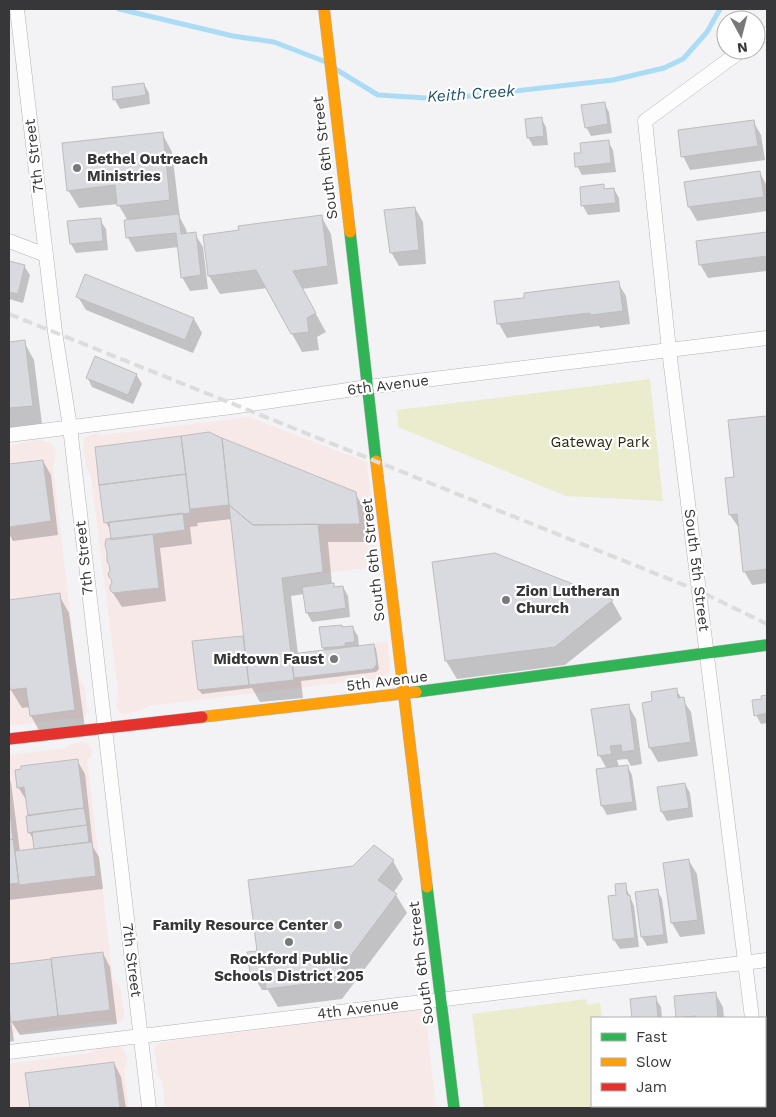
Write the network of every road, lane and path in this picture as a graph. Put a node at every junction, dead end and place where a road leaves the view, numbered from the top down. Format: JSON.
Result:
{"nodes":[{"id":1,"x":17,"y":9,"type":"edge"},
{"id":2,"x":324,"y":9,"type":"edge"},
{"id":3,"x":728,"y":60,"type":"edge"},
{"id":4,"x":9,"y":241,"type":"edge"},
{"id":5,"x":46,"y":255,"type":"junction"},
{"id":6,"x":767,"y":338,"type":"edge"},
{"id":7,"x":669,"y":350,"type":"junction"},
{"id":8,"x":368,"y":387,"type":"junction"},
{"id":9,"x":70,"y":427,"type":"junction"},
{"id":10,"x":9,"y":435,"type":"edge"},
{"id":11,"x":767,"y":645,"type":"edge"},
{"id":12,"x":708,"y":652,"type":"junction"},
{"id":13,"x":403,"y":694,"type":"junction"},
{"id":14,"x":104,"y":729,"type":"junction"},
{"id":15,"x":9,"y":739,"type":"edge"},
{"id":16,"x":767,"y":960,"type":"edge"},
{"id":17,"x":746,"y":962,"type":"junction"},
{"id":18,"x":440,"y":998,"type":"junction"},
{"id":19,"x":752,"y":1017,"type":"edge"},
{"id":20,"x":141,"y":1035,"type":"junction"},
{"id":21,"x":9,"y":1052,"type":"edge"},
{"id":22,"x":149,"y":1108,"type":"edge"},
{"id":23,"x":454,"y":1108,"type":"edge"}],
"edges":[{"from":1,"to":5,"type":"street","name":"7th Street"},
{"from":2,"to":8,"type":"street","name":"South 6th Street"},
{"from":3,"to":7,"type":"street","name":"South 5th Street"},
{"from":4,"to":5,"type":"street"},
{"from":5,"to":9,"type":"street","name":"7th Street"},
{"from":6,"to":7,"type":"street","name":"6th Avenue"},
{"from":7,"to":8,"type":"street","name":"6th Avenue"},
{"from":7,"to":12,"type":"street","name":"South 5th Street"},
{"from":8,"to":9,"type":"street","name":"6th Avenue"},
{"from":8,"to":13,"type":"street","name":"South 6th Street"},
{"from":9,"to":10,"type":"street","name":"6th Avenue"},
{"from":9,"to":14,"type":"street","name":"7th Street"},
{"from":11,"to":12,"type":"street","name":"5th Avenue"},
{"from":12,"to":13,"type":"street","name":"5th Avenue"},
{"from":12,"to":17,"type":"street","name":"South 5th Street"},
{"from":13,"to":14,"type":"street","name":"5th Avenue"},
{"from":13,"to":18,"type":"street","name":"South 6th Street"},
{"from":14,"to":15,"type":"street","name":"5th Avenue"},
{"from":14,"to":20,"type":"street","name":"7th Street"},
{"from":16,"to":17,"type":"street","name":"4th Avenue"},
{"from":17,"to":18,"type":"street","name":"4th Avenue"},
{"from":17,"to":19,"type":"street","name":"South 5th Street"},
{"from":18,"to":20,"type":"street","name":"4th Avenue"},
{"from":18,"to":23,"type":"street","name":"South 6th Street"},
{"from":20,"to":21,"type":"street","name":"4th Avenue"},
{"from":20,"to":22,"type":"street","name":"7th Street"}]}
